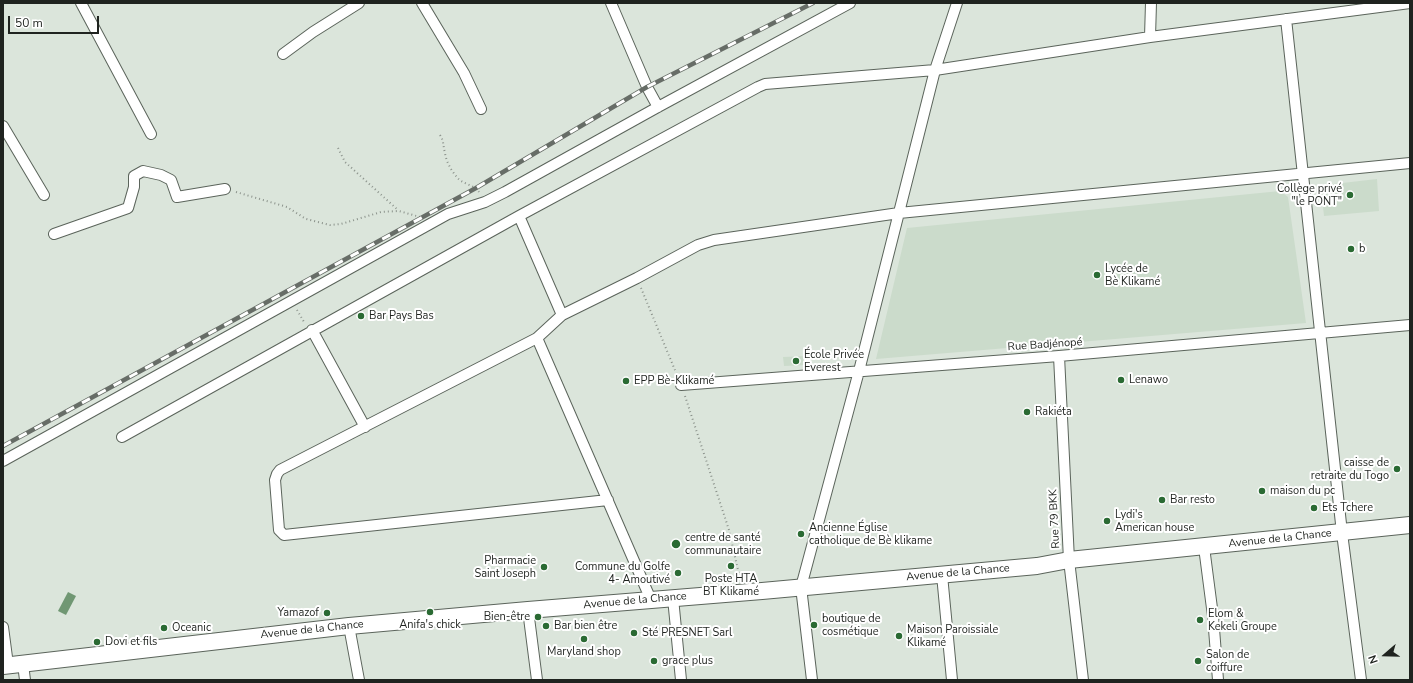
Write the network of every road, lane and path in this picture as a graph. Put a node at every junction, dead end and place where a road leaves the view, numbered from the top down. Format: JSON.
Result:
{"nodes":[{"id":1,"x":82,"y":3,"type":"edge"},
{"id":2,"x":359,"y":3,"type":"edge"},
{"id":3,"x":422,"y":3,"type":"edge"},
{"id":4,"x":611,"y":3,"type":"edge"},
{"id":5,"x":850,"y":3,"type":"edge"},
{"id":6,"x":957,"y":3,"type":"edge"},
{"id":7,"x":1150,"y":3,"type":"edge"},
{"id":8,"x":1410,"y":3,"type":"edge"},
{"id":9,"x":1286,"y":19,"type":"junction"},
{"id":10,"x":1150,"y":37,"type":"junction"},
{"id":11,"x":283,"y":54,"type":"dead end"},
{"id":12,"x":935,"y":70,"type":"junction"},
{"id":13,"x":658,"y":107,"type":"junction"},
{"id":14,"x":481,"y":109,"type":"dead end"},
{"id":15,"x":3,"y":126,"type":"edge"},
{"id":16,"x":151,"y":134,"type":"dead end"},
{"id":17,"x":440,"y":135,"type":"dead end"},
{"id":18,"x":338,"y":148,"type":"dead end"},
{"id":19,"x":1410,"y":163,"type":"edge"},
{"id":20,"x":1304,"y":174,"type":"junction"},
{"id":21,"x":225,"y":189,"type":"joint"},
{"id":22,"x":44,"y":195,"type":"dead end"},
{"id":23,"x":485,"y":202,"type":"junction"},
{"id":24,"x":399,"y":211,"type":"junction"},
{"id":25,"x":898,"y":213,"type":"junction"},
{"id":26,"x":519,"y":216,"type":"junction"},
{"id":27,"x":422,"y":218,"type":"dead end"},
{"id":28,"x":54,"y":234,"type":"dead end"},
{"id":29,"x":637,"y":278,"type":"junction"},
{"id":30,"x":297,"y":310,"type":"dead end"},
{"id":31,"x":562,"y":315,"type":"junction"},
{"id":32,"x":304,"y":322,"type":"dead end"},
{"id":33,"x":1410,"y":325,"type":"edge"},
{"id":34,"x":312,"y":330,"type":"junction"},
{"id":35,"x":1321,"y":333,"type":"junction"},
{"id":36,"x":537,"y":338,"type":"junction"},
{"id":37,"x":1059,"y":356,"type":"junction"},
{"id":38,"x":859,"y":371,"type":"junction"},
{"id":39,"x":681,"y":385,"type":"junction"},
{"id":40,"x":365,"y":427,"type":"junction"},
{"id":41,"x":122,"y":437,"type":"dead end"},
{"id":42,"x":3,"y":461,"type":"edge"},
{"id":43,"x":608,"y":500,"type":"junction"},
{"id":44,"x":1410,"y":526,"type":"edge"},
{"id":45,"x":1342,"y":533,"type":"junction"},
{"id":46,"x":1204,"y":547,"type":"junction"},
{"id":47,"x":1069,"y":560,"type":"junction"},
{"id":48,"x":942,"y":575,"type":"junction"},
{"id":49,"x":801,"y":587,"type":"junction"},
{"id":50,"x":743,"y":593,"type":"junction"},
{"id":51,"x":673,"y":598,"type":"junction"},
{"id":52,"x":651,"y":600,"type":"junction"},
{"id":53,"x":528,"y":610,"type":"junction"},
{"id":54,"x":349,"y":626,"type":"junction"},
{"id":55,"x":3,"y":627,"type":"edge"},
{"id":56,"x":11,"y":665,"type":"edge"},
{"id":57,"x":25,"y":680,"type":"edge"},
{"id":58,"x":359,"y":680,"type":"edge"},
{"id":59,"x":537,"y":680,"type":"edge"},
{"id":60,"x":681,"y":680,"type":"edge"},
{"id":61,"x":812,"y":680,"type":"edge"},
{"id":62,"x":952,"y":680,"type":"edge"},
{"id":63,"x":1083,"y":680,"type":"edge"},
{"id":64,"x":1218,"y":680,"type":"edge"},
{"id":65,"x":1361,"y":680,"type":"edge"}],
"edges":[{"from":1,"to":16,"type":"street"},
{"from":2,"to":11,"type":"street"},
{"from":3,"to":14,"type":"street"},
{"from":4,"to":13,"type":"street"},
{"from":5,"to":13,"type":"street"},
{"from":6,"to":12,"type":"street"},
{"from":7,"to":10,"type":"street"},
{"from":8,"to":9,"type":"street"},
{"from":9,"to":10,"type":"street"},
{"from":9,"to":20,"type":"street"},
{"from":10,"to":12,"type":"street"},
{"from":12,"to":25,"type":"street"},
{"from":12,"to":26,"type":"street"},
{"from":13,"to":23,"type":"street"},
{"from":15,"to":22,"type":"street"},
{"from":17,"to":23,"type":"path"},
{"from":18,"to":24,"type":"path"},
{"from":19,"to":20,"type":"street"},
{"from":20,"to":25,"type":"street"},
{"from":20,"to":35,"type":"street"},
{"from":21,"to":24,"type":"path"},
{"from":21,"to":28,"type":"street"},
{"from":23,"to":42,"type":"street"},
{"from":24,"to":27,"type":"path"},
{"from":25,"to":29,"type":"street"},
{"from":25,"to":38,"type":"street"},
{"from":26,"to":31,"type":"street"},
{"from":26,"to":34,"type":"street"},
{"from":29,"to":31,"type":"street"},
{"from":29,"to":39,"type":"path"},
{"from":30,"to":32,"type":"path"},
{"from":31,"to":36,"type":"street"},
{"from":33,"to":35,"type":"street","name":"Rue Badjénopé"},
{"from":34,"to":40,"type":"street"},
{"from":34,"to":41,"type":"street"},
{"from":35,"to":37,"type":"street","name":"Rue Badjénopé"},
{"from":35,"to":45,"type":"street"},
{"from":36,"to":40,"type":"street"},
{"from":36,"to":43,"type":"street"},
{"from":37,"to":38,"type":"street","name":"Rue Badjénopé"},
{"from":37,"to":47,"type":"street","name":"Rue 79 BKK"},
{"from":38,"to":39,"type":"street","name":"Rue Badjénopé"},
{"from":38,"to":49,"type":"street"},
{"from":39,"to":50,"type":"path"},
{"from":40,"to":43,"type":"street"},
{"from":43,"to":52,"type":"street"},
{"from":44,"to":45,"type":"main road","name":"Avenue de la Chance"},
{"from":45,"to":46,"type":"main road","name":"Avenue de la Chance"},
{"from":45,"to":65,"type":"street"},
{"from":46,"to":47,"type":"main road","name":"Avenue de la Chance"},
{"from":46,"to":64,"type":"street"},
{"from":47,"to":48,"type":"main road","name":"Avenue de la Chance"},
{"from":47,"to":63,"type":"street","name":"Rue 79 BKK"},
{"from":48,"to":49,"type":"main road","name":"Avenue de la Chance"},
{"from":48,"to":62,"type":"street"},
{"from":49,"to":50,"type":"main road","name":"Avenue de la Chance"},
{"from":49,"to":61,"type":"street"},
{"from":50,"to":51,"type":"main road","name":"Avenue de la Chance"},
{"from":51,"to":52,"type":"main road","name":"Avenue de la Chance"},
{"from":51,"to":60,"type":"street"},
{"from":52,"to":53,"type":"main road","name":"Avenue de la Chance"},
{"from":53,"to":54,"type":"main road","name":"Avenue de la Chance"},
{"from":53,"to":59,"type":"street"},
{"from":54,"to":56,"type":"main road","name":"Avenue de la Chance"},
{"from":54,"to":58,"type":"street"},
{"from":55,"to":56,"type":"street"},
{"from":56,"to":57,"type":"street"}]}
